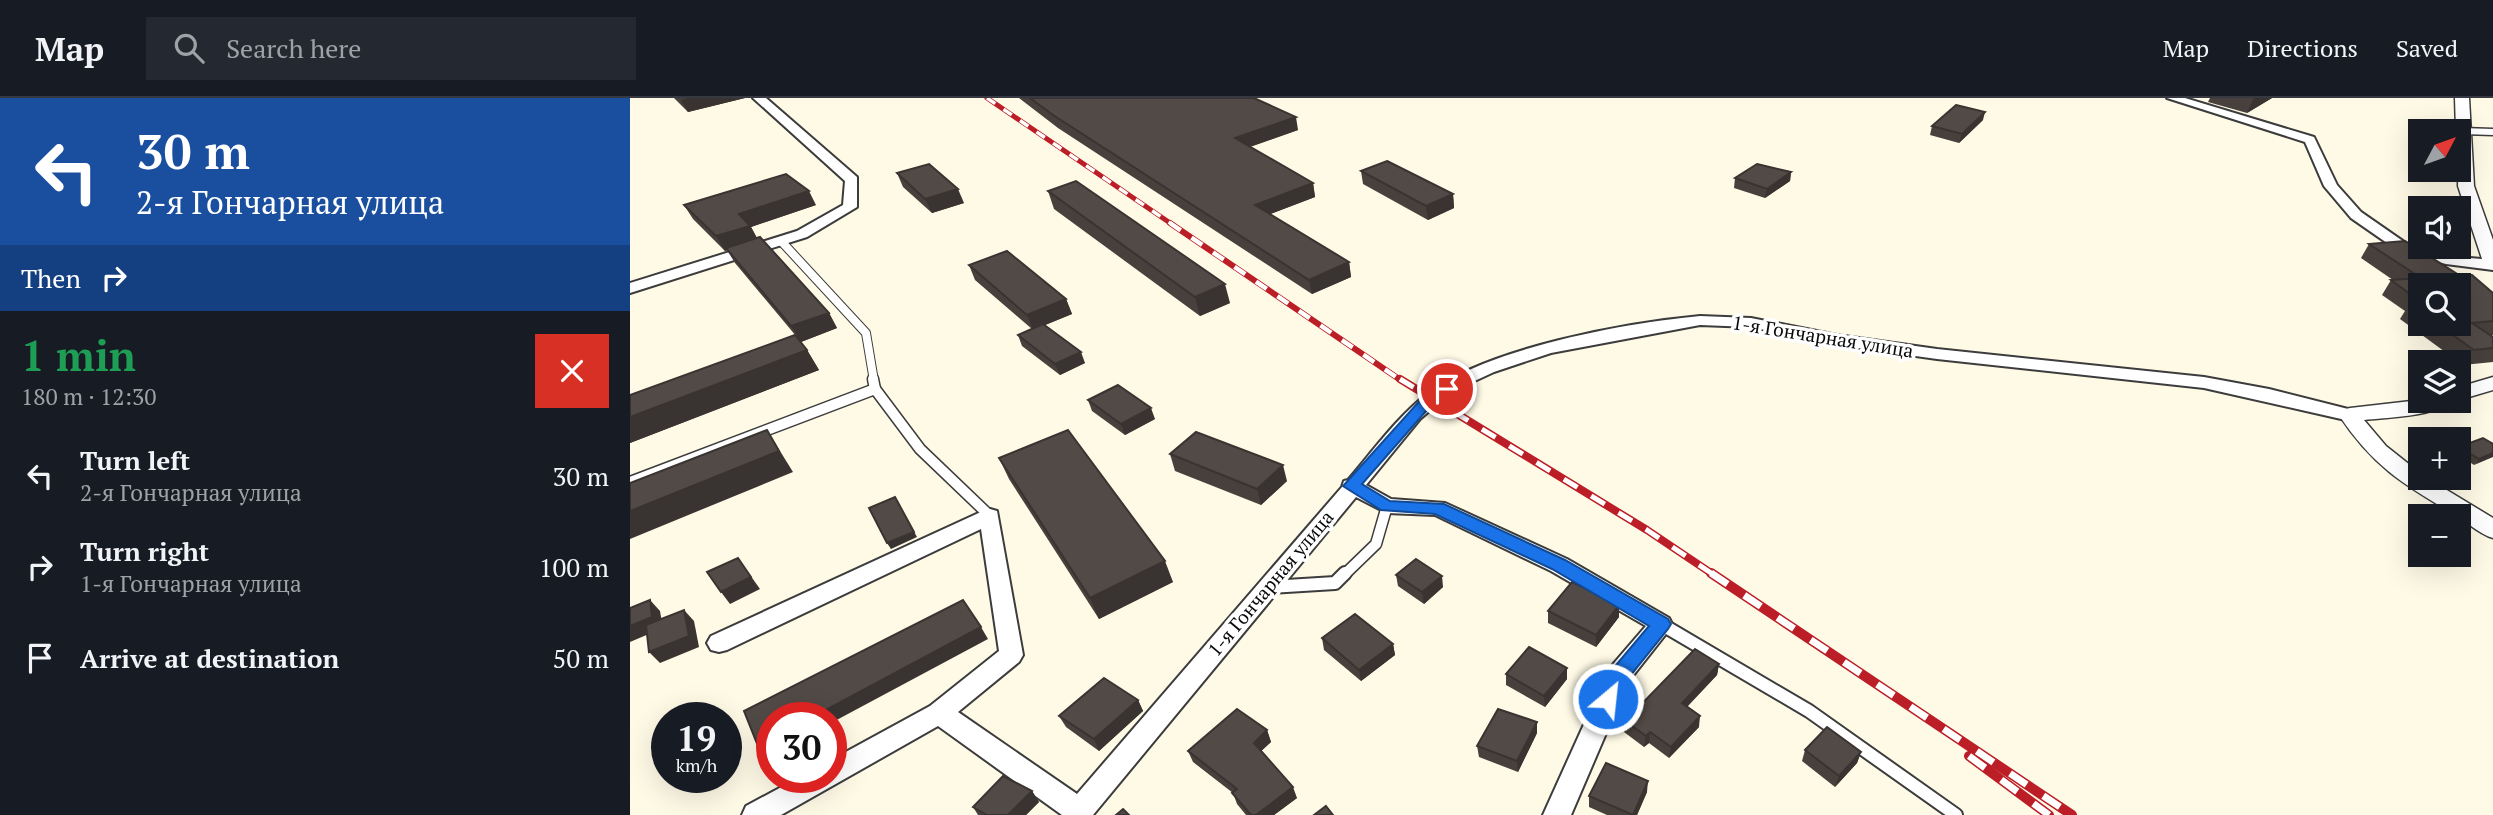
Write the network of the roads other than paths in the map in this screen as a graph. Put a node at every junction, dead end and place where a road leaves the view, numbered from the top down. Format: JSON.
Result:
{"nodes":[{"id":1,"x":759,"y":98,"type":"edge"},
{"id":2,"x":2462,"y":98,"type":"edge"},
{"id":3,"x":2180,"y":99,"type":"edge"},
{"id":4,"x":2462,"y":119,"type":"edge"},
{"id":5,"x":2471,"y":131,"type":"edge"},
{"id":6,"x":2493,"y":132,"type":"edge"},
{"id":7,"x":2466,"y":182,"type":"edge"},
{"id":8,"x":780,"y":241,"type":"junction"},
{"id":9,"x":2493,"y":265,"type":"edge"},
{"id":10,"x":630,"y":288,"type":"edge"},
{"id":11,"x":2493,"y":383,"type":"edge"},
{"id":12,"x":875,"y":389,"type":"junction"},
{"id":13,"x":2471,"y":390,"type":"edge"},
{"id":14,"x":2408,"y":408,"type":"edge"},
{"id":15,"x":2350,"y":415,"type":"junction"},
{"id":16,"x":630,"y":482,"type":"edge"},
{"id":17,"x":1352,"y":486,"type":"junction"},
{"id":18,"x":1387,"y":506,"type":"junction"},
{"id":19,"x":990,"y":516,"type":"junction"},
{"id":20,"x":2493,"y":529,"type":"edge"},
{"id":21,"x":1267,"y":587,"type":"junction"},
{"id":22,"x":1661,"y":624,"type":"junction"},
{"id":23,"x":719,"y":643,"type":"dead end"},
{"id":24,"x":939,"y":713,"type":"junction"},
{"id":25,"x":847,"y":764,"type":"edge"},
{"id":26,"x":795,"y":793,"type":"edge"},
{"id":27,"x":1078,"y":813,"type":"edge"},
{"id":28,"x":756,"y":815,"type":"edge"},
{"id":29,"x":1557,"y":815,"type":"edge"},
{"id":30,"x":1956,"y":815,"type":"edge"}],
"edges":[{"from":1,"to":8,"type":"street"},
{"from":2,"to":4,"type":"street"},
{"from":3,"to":9,"type":"street"},
{"from":5,"to":6,"type":"lane"},
{"from":7,"to":9,"type":"street"},
{"from":8,"to":10,"type":"street"},
{"from":8,"to":12,"type":"lane"},
{"from":11,"to":13,"type":"street"},
{"from":12,"to":16,"type":"lane"},
{"from":12,"to":19,"type":"lane"},
{"from":14,"to":15,"type":"street"},
{"from":15,"to":17,"type":"street","name":"1-я Гончарная улица"},
{"from":15,"to":20,"type":"street"},
{"from":17,"to":18,"type":"street"},
{"from":17,"to":21,"type":"street","name":"1-я Гончарная улица"},
{"from":18,"to":21,"type":"lane"},
{"from":18,"to":22,"type":"street"},
{"from":19,"to":23,"type":"street"},
{"from":19,"to":24,"type":"street"},
{"from":21,"to":27,"type":"street","name":"1-я Гончарная улица"},
{"from":22,"to":29,"type":"street"},
{"from":22,"to":30,"type":"lane"},
{"from":24,"to":25,"type":"street"},
{"from":24,"to":27,"type":"street"},
{"from":26,"to":28,"type":"street"}]}
